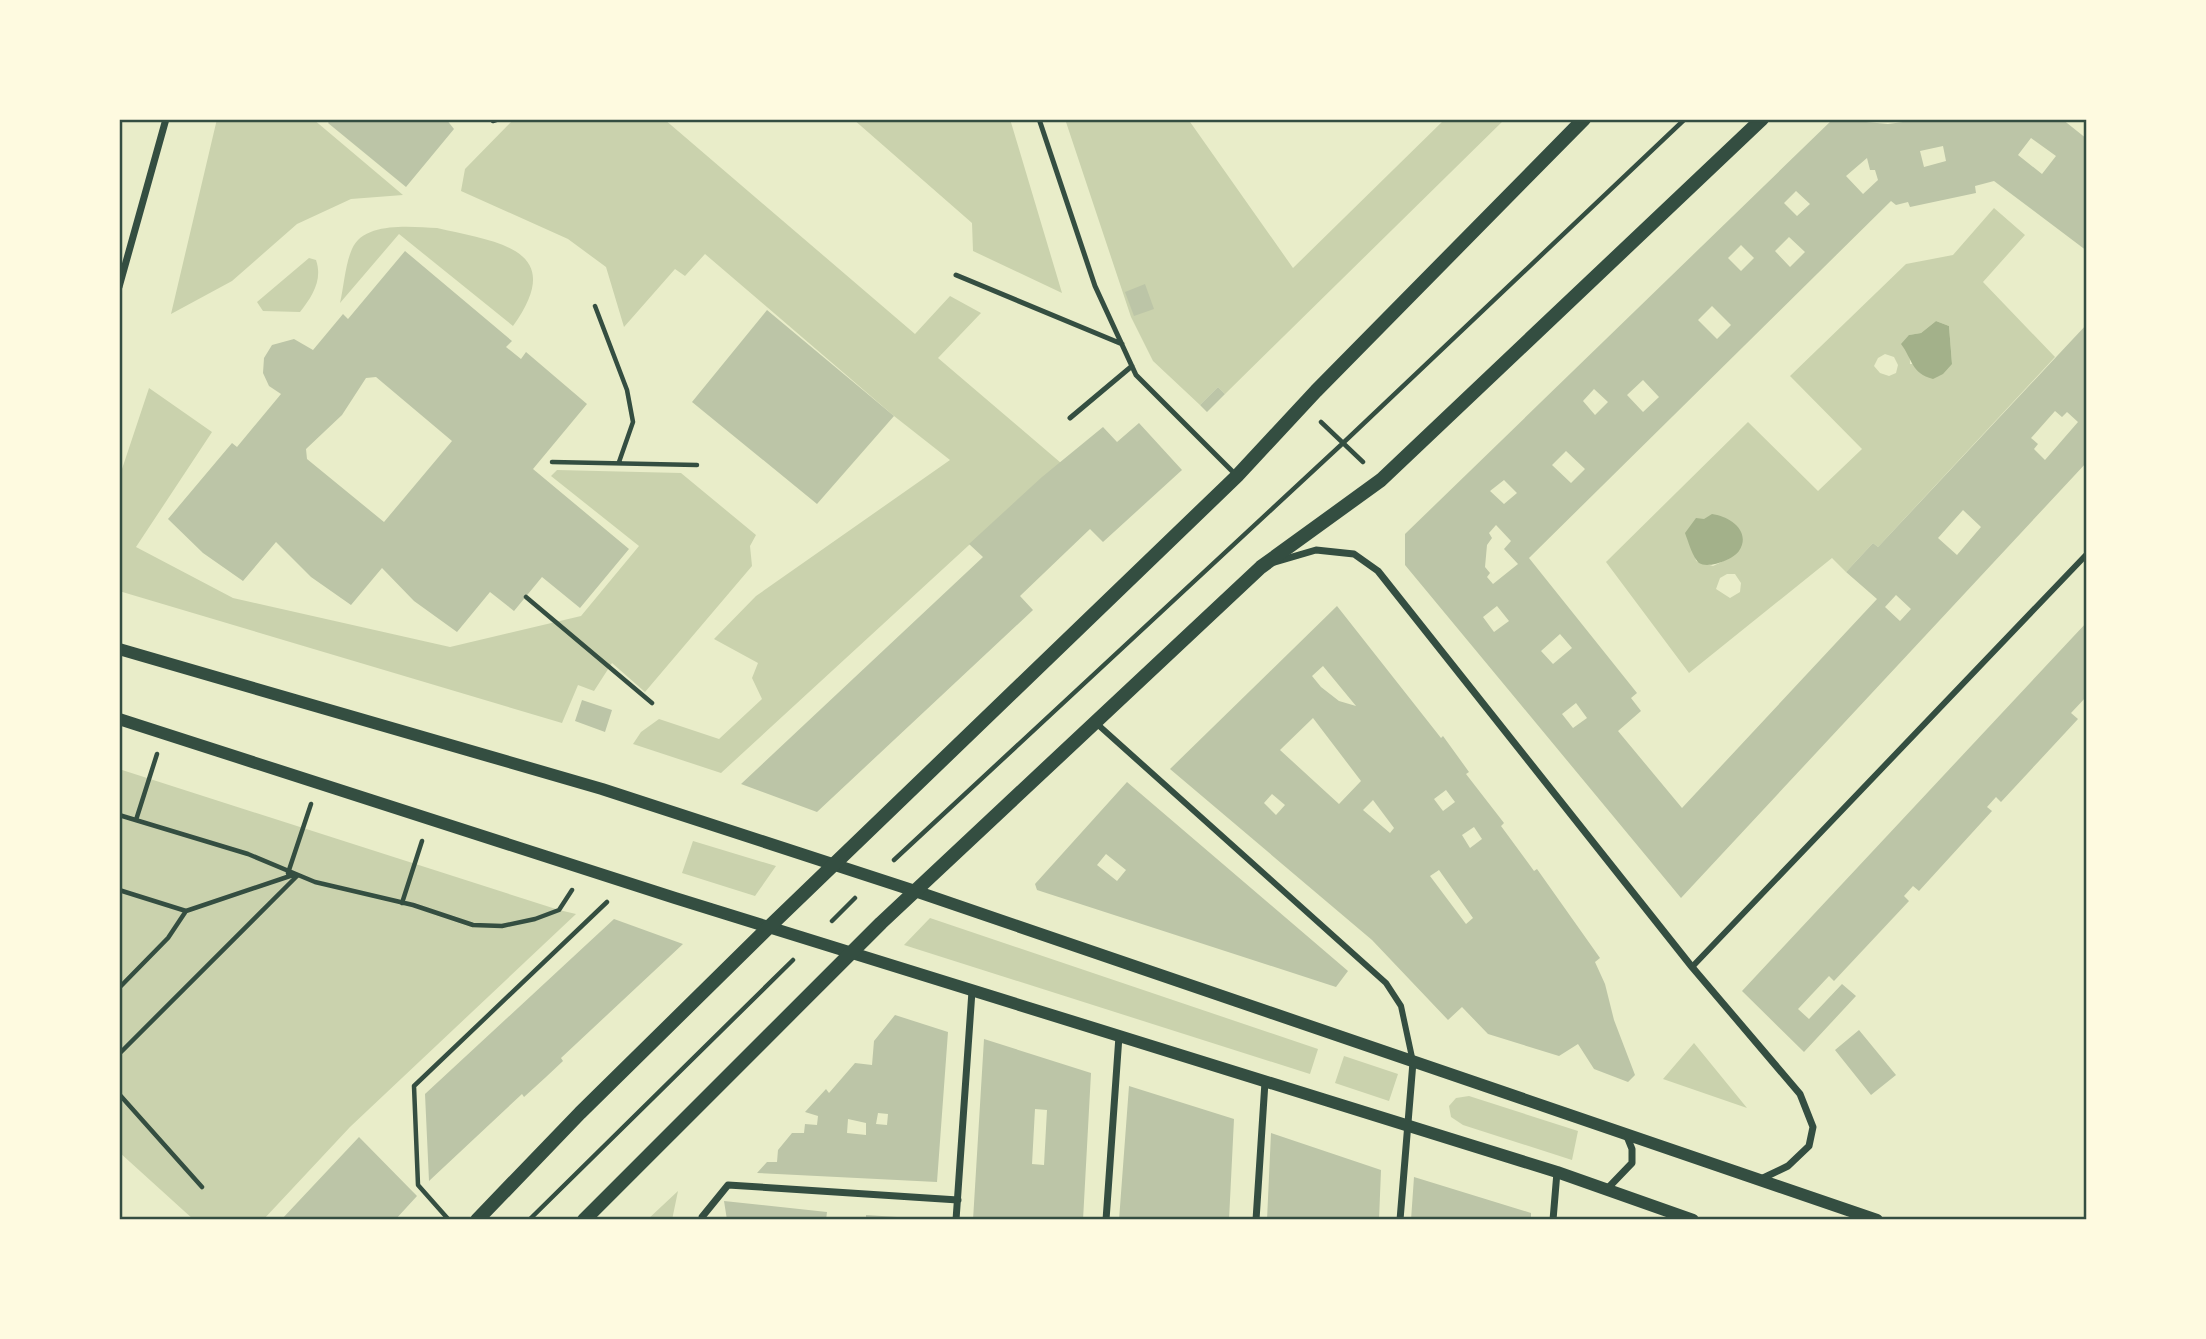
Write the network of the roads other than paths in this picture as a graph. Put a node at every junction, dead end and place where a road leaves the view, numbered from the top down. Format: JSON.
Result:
{"nodes":[{"id":1,"x":166,"y":119,"type":"edge"},
{"id":2,"x":1039,"y":119,"type":"edge"},
{"id":3,"x":1584,"y":119,"type":"edge"},
{"id":4,"x":1762,"y":119,"type":"edge"},
{"id":5,"x":956,"y":275,"type":"dead end"},
{"id":6,"x":119,"y":287,"type":"edge"},
{"id":7,"x":1122,"y":344,"type":"junction"},
{"id":8,"x":1132,"y":366,"type":"junction"},
{"id":9,"x":1070,"y":418,"type":"dead end"},
{"id":10,"x":1237,"y":476,"type":"junction"},
{"id":11,"x":2087,"y":554,"type":"edge"},
{"id":12,"x":1261,"y":567,"type":"junction"},
{"id":13,"x":119,"y":649,"type":"edge"},
{"id":14,"x":119,"y":719,"type":"edge"},
{"id":15,"x":1096,"y":723,"type":"junction"},
{"id":16,"x":834,"y":865,"type":"junction"},
{"id":17,"x":915,"y":891,"type":"junction"},
{"id":18,"x":770,"y":926,"type":"junction"},
{"id":19,"x":851,"y":953,"type":"junction"},
{"id":20,"x":1692,"y":967,"type":"junction"},
{"id":21,"x":972,"y":991,"type":"junction"},
{"id":22,"x":1119,"y":1036,"type":"junction"},
{"id":23,"x":1413,"y":1062,"type":"junction"},
{"id":24,"x":1265,"y":1082,"type":"junction"},
{"id":25,"x":1406,"y":1126,"type":"junction"},
{"id":26,"x":1624,"y":1131,"type":"junction"},
{"id":27,"x":1557,"y":1172,"type":"junction"},
{"id":28,"x":1760,"y":1180,"type":"junction"},
{"id":29,"x":1608,"y":1189,"type":"junction"},
{"id":30,"x":958,"y":1200,"type":"junction"},
{"id":31,"x":477,"y":1220,"type":"edge"},
{"id":32,"x":584,"y":1220,"type":"edge"},
{"id":33,"x":702,"y":1220,"type":"edge"},
{"id":34,"x":956,"y":1220,"type":"edge"},
{"id":35,"x":1106,"y":1220,"type":"edge"},
{"id":36,"x":1256,"y":1220,"type":"edge"},
{"id":37,"x":1400,"y":1220,"type":"edge"},
{"id":38,"x":1553,"y":1220,"type":"edge"},
{"id":39,"x":1693,"y":1220,"type":"edge"},
{"id":40,"x":1877,"y":1220,"type":"edge"}],
"edges":[{"from":1,"to":6,"type":"street"},
{"from":2,"to":7,"type":"lane"},
{"from":3,"to":10,"type":"main road"},
{"from":4,"to":12,"type":"main road"},
{"from":5,"to":7,"type":"lane"},
{"from":7,"to":8,"type":"lane"},
{"from":8,"to":9,"type":"lane"},
{"from":8,"to":10,"type":"lane"},
{"from":10,"to":16,"type":"main road"},
{"from":11,"to":20,"type":"street"},
{"from":12,"to":15,"type":"main road"},
{"from":12,"to":20,"type":"street"},
{"from":13,"to":16,"type":"street"},
{"from":14,"to":18,"type":"street"},
{"from":15,"to":17,"type":"main road"},
{"from":15,"to":23,"type":"street"},
{"from":16,"to":17,"type":"street"},
{"from":16,"to":18,"type":"main road"},
{"from":17,"to":19,"type":"main road"},
{"from":17,"to":23,"type":"street"},
{"from":18,"to":19,"type":"street"},
{"from":18,"to":31,"type":"main road"},
{"from":19,"to":21,"type":"street"},
{"from":19,"to":32,"type":"main road"},
{"from":20,"to":28,"type":"street"},
{"from":21,"to":22,"type":"street"},
{"from":21,"to":30,"type":"street"},
{"from":22,"to":24,"type":"street"},
{"from":22,"to":35,"type":"street"},
{"from":23,"to":25,"type":"street"},
{"from":23,"to":26,"type":"street"},
{"from":24,"to":25,"type":"street"},
{"from":24,"to":36,"type":"street"},
{"from":25,"to":27,"type":"street"},
{"from":25,"to":37,"type":"street"},
{"from":26,"to":28,"type":"street"},
{"from":26,"to":29,"type":"street"},
{"from":27,"to":29,"type":"street"},
{"from":27,"to":38,"type":"street"},
{"from":28,"to":40,"type":"street"},
{"from":29,"to":39,"type":"street"},
{"from":30,"to":33,"type":"street"},
{"from":30,"to":34,"type":"street"}]}
